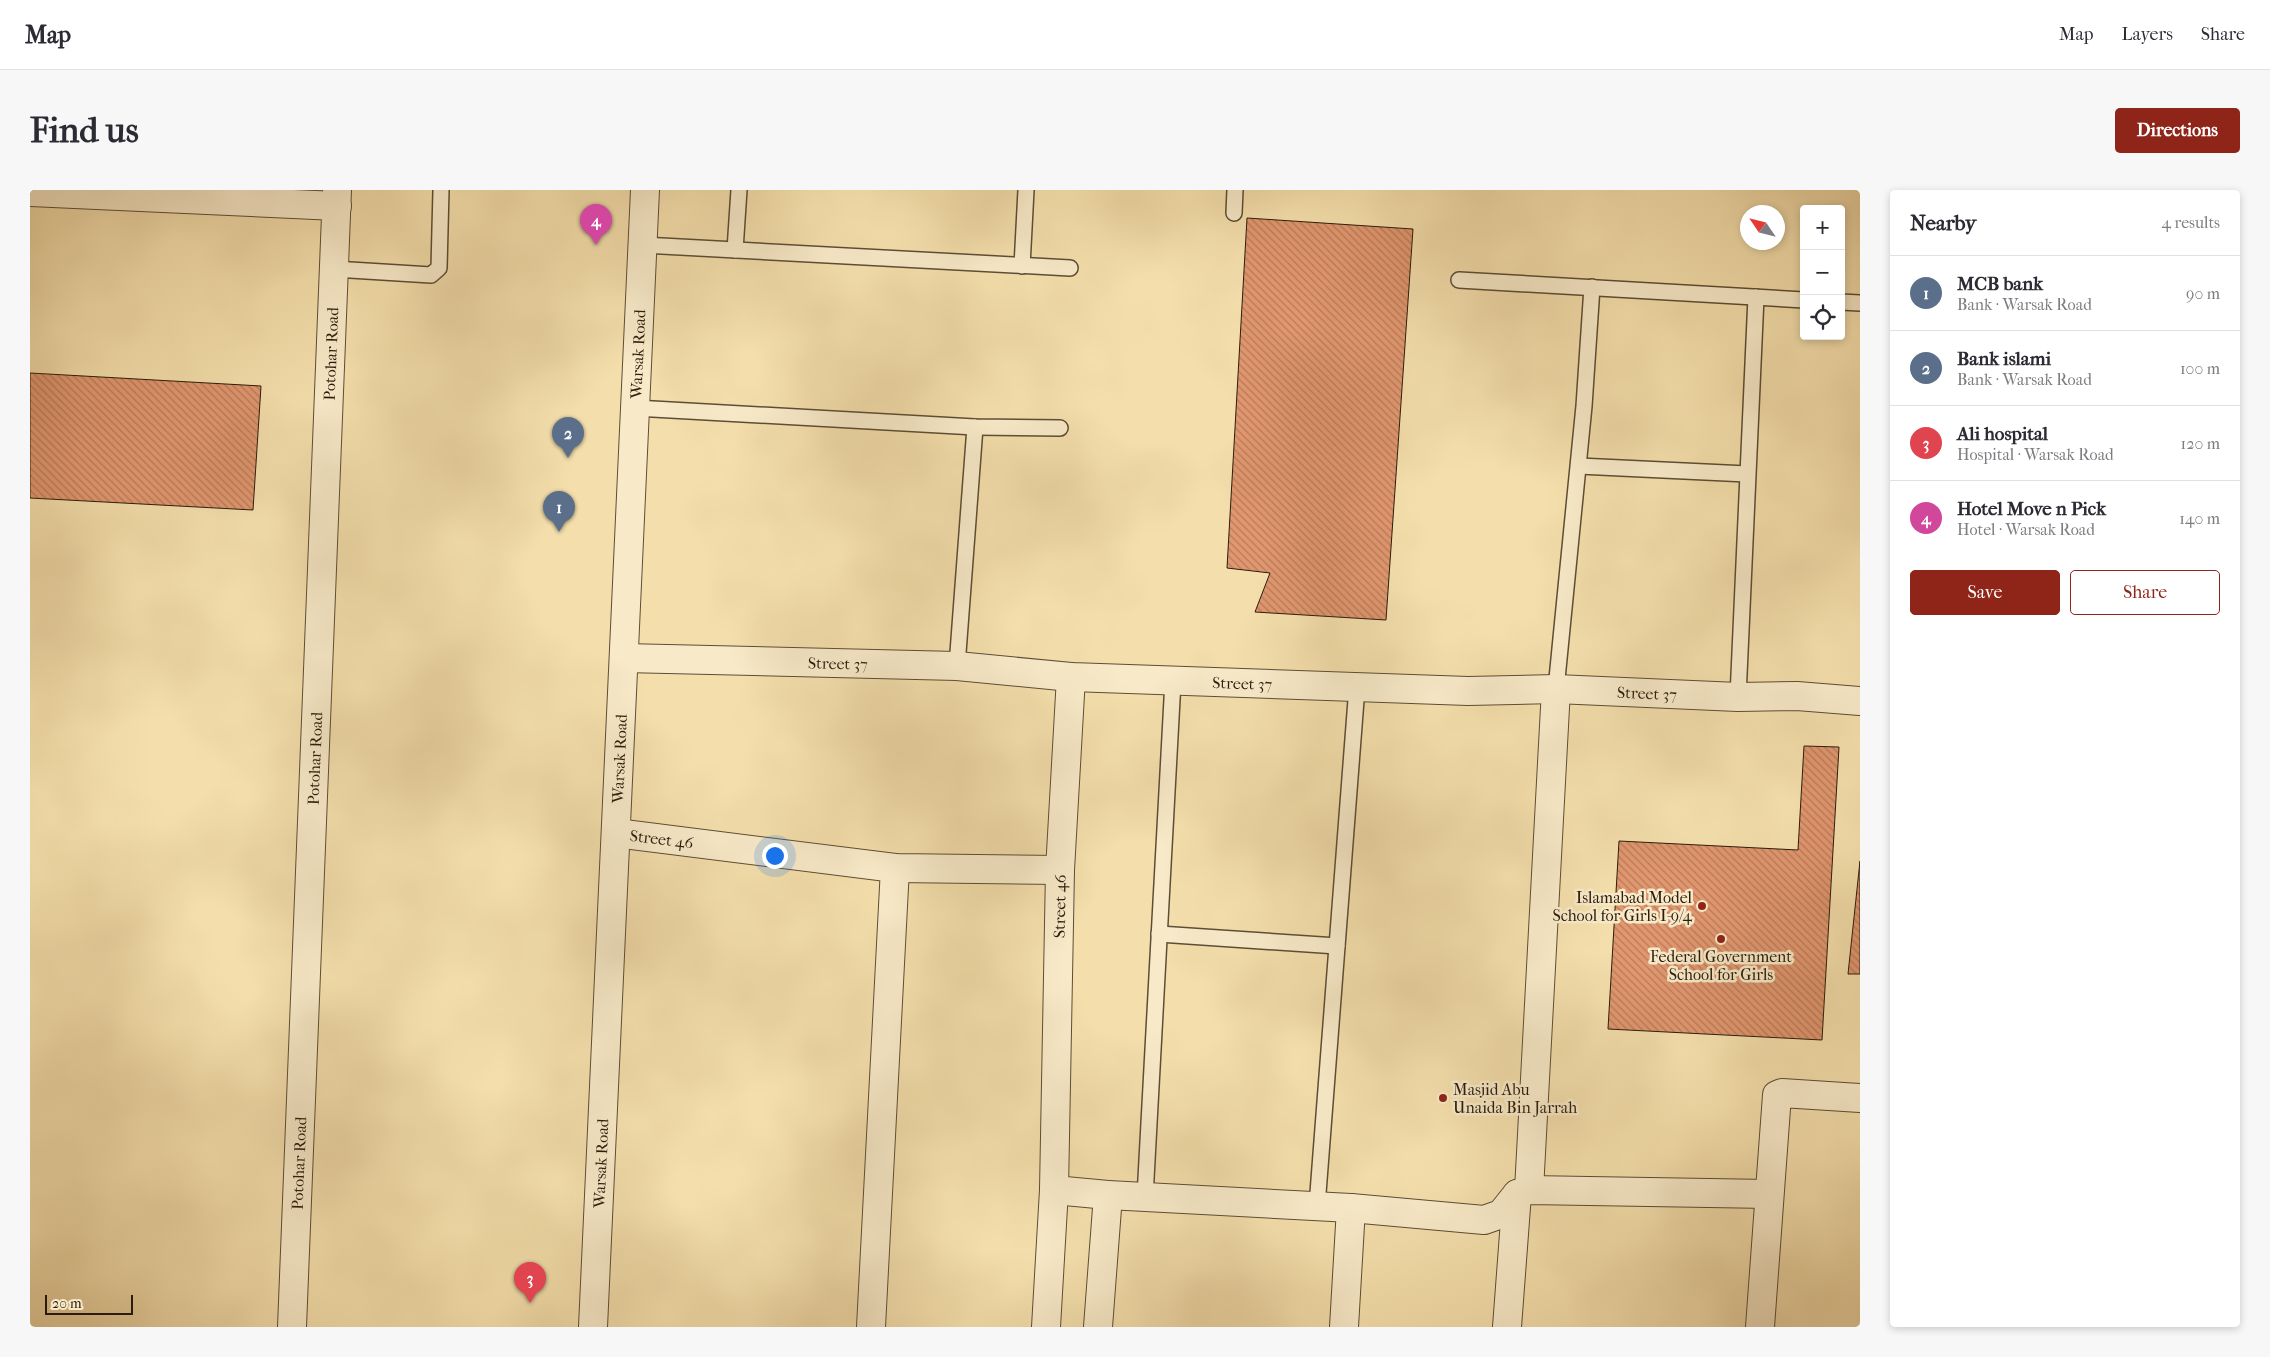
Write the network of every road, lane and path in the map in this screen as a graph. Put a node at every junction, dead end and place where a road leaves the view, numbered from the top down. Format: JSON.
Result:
{"nodes":[{"id":1,"x":441,"y":190,"type":"edge"},
{"id":2,"x":645,"y":190,"type":"edge"},
{"id":3,"x":739,"y":190,"type":"edge"},
{"id":4,"x":1026,"y":190,"type":"edge"},
{"id":5,"x":1234,"y":190,"type":"edge"},
{"id":6,"x":30,"y":192,"type":"edge"},
{"id":7,"x":337,"y":198,"type":"edge"},
{"id":8,"x":1234,"y":213,"type":"dead end"},
{"id":9,"x":643,"y":245,"type":"junction"},
{"id":10,"x":735,"y":250,"type":"junction"},
{"id":11,"x":1022,"y":266,"type":"junction"},
{"id":12,"x":1070,"y":268,"type":"dead end"},
{"id":13,"x":334,"y":269,"type":"junction"},
{"id":14,"x":1459,"y":280,"type":"dead end"},
{"id":15,"x":1592,"y":287,"type":"junction"},
{"id":16,"x":1756,"y":297,"type":"junction"},
{"id":17,"x":1800,"y":300,"type":"edge"},
{"id":18,"x":1845,"y":302,"type":"edge"},
{"id":19,"x":1860,"y":303,"type":"edge"},
{"id":20,"x":635,"y":408,"type":"junction"},
{"id":21,"x":975,"y":427,"type":"junction"},
{"id":22,"x":1060,"y":428,"type":"dead end"},
{"id":23,"x":1579,"y":466,"type":"junction"},
{"id":24,"x":1747,"y":474,"type":"junction"},
{"id":25,"x":624,"y":658,"type":"junction"},
{"id":26,"x":957,"y":666,"type":"junction"},
{"id":27,"x":1071,"y":678,"type":"junction"},
{"id":28,"x":1173,"y":681,"type":"junction"},
{"id":29,"x":1357,"y":687,"type":"junction"},
{"id":30,"x":1556,"y":689,"type":"junction"},
{"id":31,"x":1738,"y":697,"type":"junction"},
{"id":32,"x":1860,"y":700,"type":"edge"},
{"id":33,"x":616,"y":833,"type":"junction"},
{"id":34,"x":895,"y":868,"type":"junction"},
{"id":35,"x":1060,"y":870,"type":"junction"},
{"id":36,"x":1159,"y":934,"type":"junction"},
{"id":37,"x":1337,"y":946,"type":"junction"},
{"id":38,"x":1860,"y":1098,"type":"edge"},
{"id":39,"x":1054,"y":1190,"type":"junction"},
{"id":40,"x":1523,"y":1192,"type":"junction"},
{"id":41,"x":1769,"y":1194,"type":"junction"},
{"id":42,"x":1108,"y":1195,"type":"junction"},
{"id":43,"x":1145,"y":1197,"type":"junction"},
{"id":44,"x":1317,"y":1206,"type":"junction"},
{"id":45,"x":1351,"y":1208,"type":"junction"},
{"id":46,"x":292,"y":1327,"type":"edge"},
{"id":47,"x":593,"y":1327,"type":"edge"},
{"id":48,"x":871,"y":1327,"type":"edge"},
{"id":49,"x":1046,"y":1327,"type":"edge"},
{"id":50,"x":1098,"y":1327,"type":"edge"},
{"id":51,"x":1344,"y":1327,"type":"edge"},
{"id":52,"x":1507,"y":1327,"type":"edge"},
{"id":53,"x":1760,"y":1327,"type":"edge"}],
"edges":[{"from":1,"to":13,"type":"lane"},
{"from":2,"to":9,"type":"street","name":"Warsak Road"},
{"from":3,"to":10,"type":"lane"},
{"from":4,"to":11,"type":"lane"},
{"from":5,"to":8,"type":"lane"},
{"from":6,"to":7,"type":"street"},
{"from":7,"to":13,"type":"street","name":"Potohar Road"},
{"from":9,"to":10,"type":"lane"},
{"from":9,"to":20,"type":"street","name":"Warsak Road"},
{"from":10,"to":11,"type":"lane"},
{"from":11,"to":12,"type":"lane"},
{"from":13,"to":46,"type":"street","name":"Potohar Road"},
{"from":14,"to":15,"type":"lane"},
{"from":15,"to":16,"type":"lane"},
{"from":15,"to":23,"type":"lane"},
{"from":16,"to":17,"type":"lane"},
{"from":16,"to":24,"type":"lane"},
{"from":18,"to":19,"type":"lane"},
{"from":20,"to":21,"type":"lane"},
{"from":20,"to":25,"type":"street","name":"Warsak Road"},
{"from":21,"to":22,"type":"lane"},
{"from":21,"to":26,"type":"lane"},
{"from":23,"to":24,"type":"lane"},
{"from":23,"to":30,"type":"lane"},
{"from":24,"to":31,"type":"lane"},
{"from":25,"to":26,"type":"street","name":"Street 37"},
{"from":25,"to":33,"type":"street","name":"Warsak Road"},
{"from":26,"to":27,"type":"street","name":"Street 37"},
{"from":27,"to":28,"type":"street","name":"Street 37"},
{"from":27,"to":35,"type":"street"},
{"from":28,"to":29,"type":"street","name":"Street 37"},
{"from":28,"to":36,"type":"lane"},
{"from":29,"to":30,"type":"street","name":"Street 37"},
{"from":29,"to":37,"type":"lane"},
{"from":30,"to":31,"type":"street","name":"Street 37"},
{"from":30,"to":40,"type":"street"},
{"from":31,"to":32,"type":"street","name":"Street 37"},
{"from":33,"to":34,"type":"street","name":"Street 46"},
{"from":33,"to":47,"type":"street","name":"Warsak Road"},
{"from":34,"to":35,"type":"street","name":"Street 46"},
{"from":34,"to":48,"type":"street"},
{"from":35,"to":39,"type":"street","name":"Street 46"},
{"from":36,"to":37,"type":"lane"},
{"from":36,"to":43,"type":"lane"},
{"from":37,"to":44,"type":"lane"},
{"from":38,"to":41,"type":"street"},
{"from":39,"to":42,"type":"street"},
{"from":39,"to":49,"type":"street","name":"Street 46"},
{"from":40,"to":41,"type":"street"},
{"from":40,"to":45,"type":"street"},
{"from":40,"to":52,"type":"street"},
{"from":41,"to":53,"type":"street"},
{"from":42,"to":43,"type":"street"},
{"from":42,"to":50,"type":"street"},
{"from":43,"to":44,"type":"street"},
{"from":44,"to":45,"type":"street"},
{"from":45,"to":51,"type":"street"}]}
